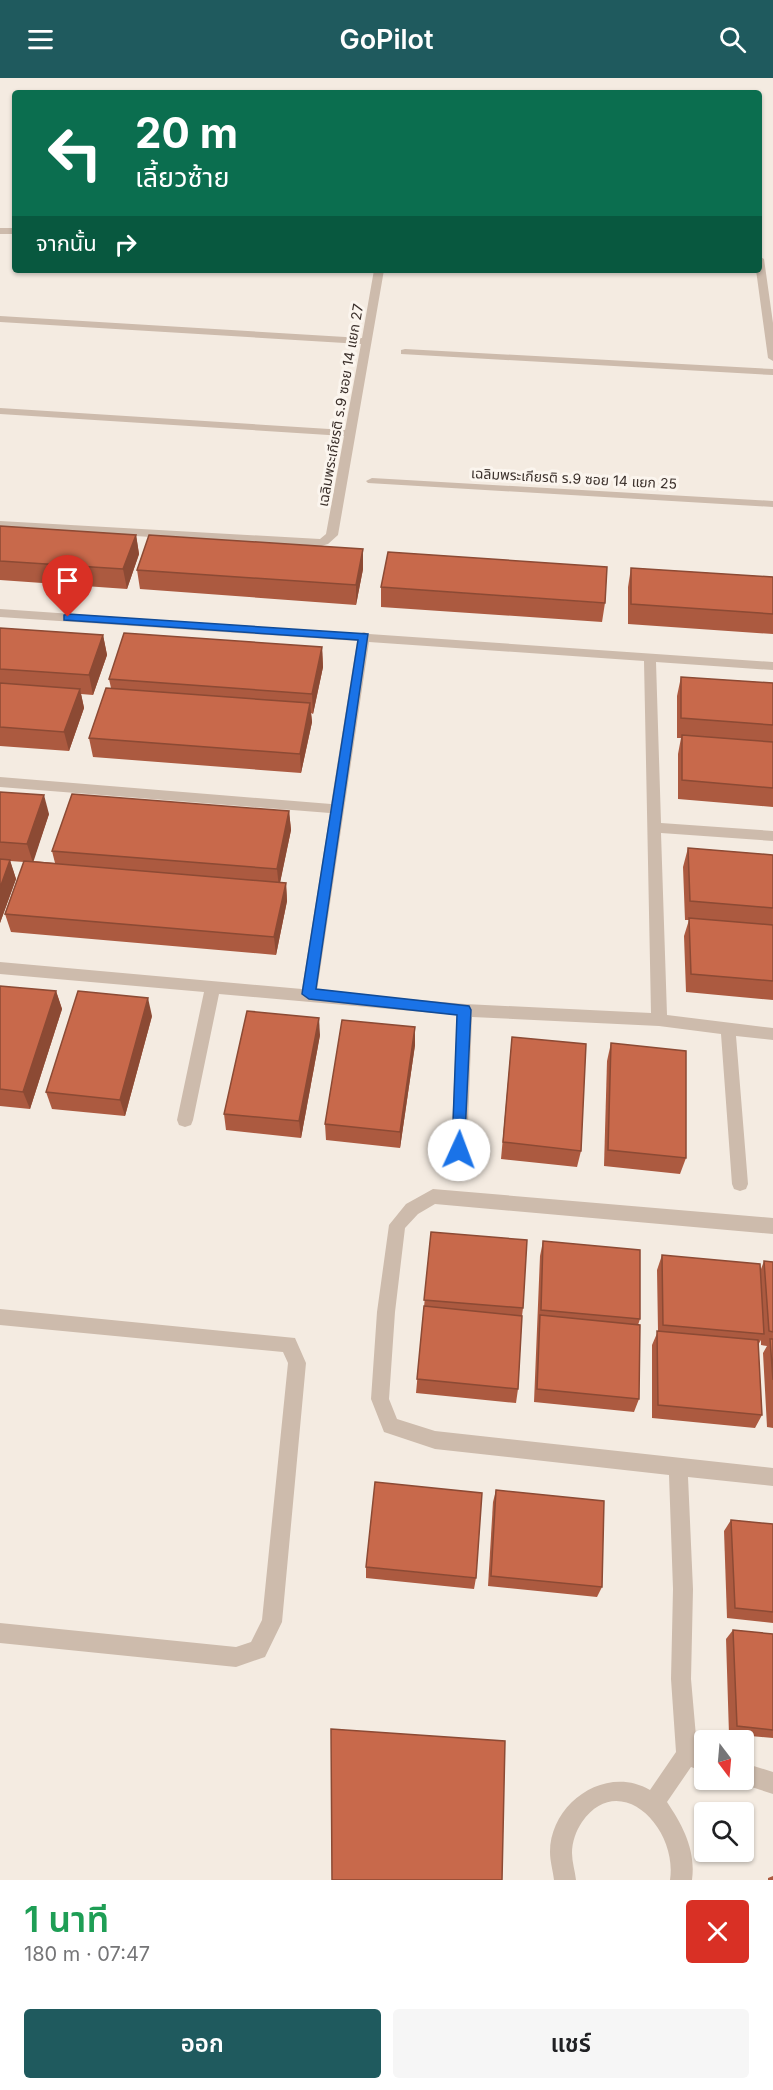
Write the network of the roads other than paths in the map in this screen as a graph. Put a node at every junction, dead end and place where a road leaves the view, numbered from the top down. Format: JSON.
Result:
{"nodes":[{"id":1,"x":762,"y":264,"type":"edge"},
{"id":2,"x":378,"y":273,"type":"edge"},
{"id":3,"x":0,"y":319,"type":"edge"},
{"id":4,"x":367,"y":341,"type":"junction"},
{"id":5,"x":405,"y":352,"type":"dead end"},
{"id":6,"x":773,"y":358,"type":"edge"},
{"id":7,"x":773,"y":372,"type":"edge"},
{"id":8,"x":0,"y":411,"type":"edge"},
{"id":9,"x":348,"y":433,"type":"junction"},
{"id":10,"x":372,"y":481,"type":"dead end"},
{"id":11,"x":773,"y":504,"type":"edge"},
{"id":12,"x":0,"y":524,"type":"edge"},
{"id":13,"x":0,"y":613,"type":"edge"},
{"id":14,"x":364,"y":636,"type":"junction"},
{"id":15,"x":650,"y":657,"type":"junction"},
{"id":16,"x":773,"y":666,"type":"edge"},
{"id":17,"x":0,"y":782,"type":"edge"},
{"id":18,"x":338,"y":809,"type":"junction"},
{"id":19,"x":653,"y":827,"type":"junction"},
{"id":20,"x":773,"y":836,"type":"edge"},
{"id":21,"x":0,"y":968,"type":"edge"},
{"id":22,"x":213,"y":987,"type":"junction"},
{"id":23,"x":309,"y":994,"type":"junction"},
{"id":24,"x":465,"y":1010,"type":"junction"},
{"id":25,"x":659,"y":1020,"type":"junction"},
{"id":26,"x":728,"y":1028,"type":"junction"},
{"id":27,"x":773,"y":1034,"type":"edge"},
{"id":28,"x":185,"y":1120,"type":"dead end"},
{"id":29,"x":459,"y":1150,"type":"dead end"},
{"id":30,"x":740,"y":1184,"type":"dead end"},
{"id":31,"x":773,"y":1226,"type":"edge"},
{"id":32,"x":0,"y":1317,"type":"edge"},
{"id":33,"x":678,"y":1467,"type":"junction"},
{"id":34,"x":773,"y":1477,"type":"edge"},
{"id":35,"x":0,"y":1633,"type":"edge"},
{"id":36,"x":694,"y":1747,"type":"edge"},
{"id":37,"x":694,"y":1760,"type":"edge"},
{"id":38,"x":754,"y":1777,"type":"edge"},
{"id":39,"x":773,"y":1784,"type":"edge"},
{"id":40,"x":652,"y":1804,"type":"junction"},
{"id":41,"x":565,"y":1880,"type":"edge"},
{"id":42,"x":681,"y":1880,"type":"edge"}],
"edges":[{"from":1,"to":6,"type":"street"},
{"from":2,"to":4,"type":"street","name":"เฉลิมพระเกียรติ ร.9 ซอย 14 แยก 27"},
{"from":3,"to":4,"type":"street"},
{"from":4,"to":9,"type":"street","name":"เฉลิมพระเกียรติ ร.9 ซอย 14 แยก 27"},
{"from":5,"to":7,"type":"street"},
{"from":8,"to":9,"type":"street"},
{"from":9,"to":12,"type":"street","name":"เฉลิมพระเกียรติ ร.9 ซอย 14 แยก 27"},
{"from":10,"to":11,"type":"street","name":"เฉลิมพระเกียรติ ร.9 ซอย 14 แยก 25"},
{"from":13,"to":14,"type":"street"},
{"from":14,"to":15,"type":"street"},
{"from":14,"to":18,"type":"street"},
{"from":15,"to":16,"type":"street"},
{"from":15,"to":19,"type":"street"},
{"from":17,"to":18,"type":"street"},
{"from":18,"to":23,"type":"street"},
{"from":19,"to":20,"type":"street"},
{"from":19,"to":25,"type":"street"},
{"from":21,"to":22,"type":"street"},
{"from":22,"to":23,"type":"street"},
{"from":22,"to":28,"type":"street"},
{"from":23,"to":24,"type":"street"},
{"from":24,"to":25,"type":"street"},
{"from":24,"to":29,"type":"street"},
{"from":25,"to":26,"type":"street"},
{"from":26,"to":27,"type":"street"},
{"from":26,"to":30,"type":"street"},
{"from":31,"to":33,"type":"street"},
{"from":32,"to":35,"type":"street"},
{"from":33,"to":34,"type":"street"},
{"from":33,"to":36,"type":"street"},
{"from":37,"to":40,"type":"street"},
{"from":38,"to":39,"type":"street"},
{"from":40,"to":41,"type":"street"},
{"from":40,"to":42,"type":"street"}]}
